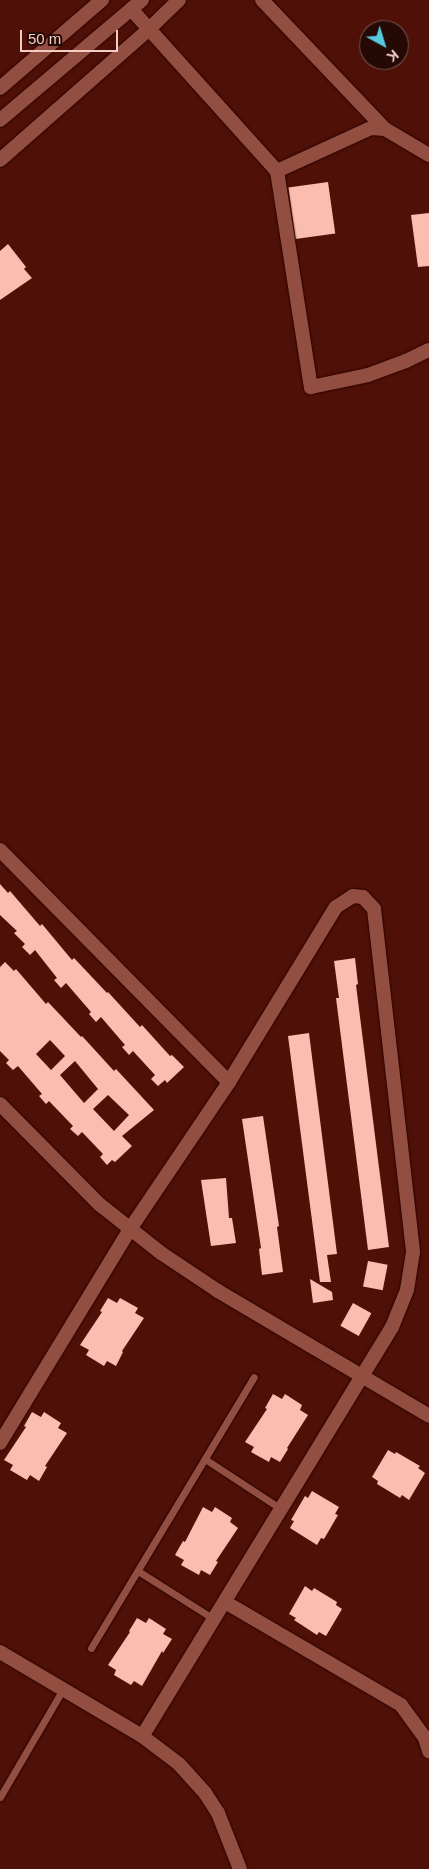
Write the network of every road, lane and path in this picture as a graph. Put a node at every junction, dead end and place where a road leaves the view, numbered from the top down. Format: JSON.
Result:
{"nodes":[{"id":1,"x":102,"y":0,"type":"edge"},
{"id":2,"x":142,"y":0,"type":"edge"},
{"id":3,"x":178,"y":0,"type":"edge"},
{"id":4,"x":262,"y":0,"type":"edge"},
{"id":5,"x":131,"y":9,"type":"junction"},
{"id":6,"x":148,"y":30,"type":"junction"},
{"id":7,"x":0,"y":88,"type":"edge"},
{"id":8,"x":0,"y":120,"type":"edge"},
{"id":9,"x":385,"y":129,"type":"junction"},
{"id":10,"x":429,"y":155,"type":"edge"},
{"id":11,"x":0,"y":160,"type":"edge"},
{"id":12,"x":277,"y":171,"type":"junction"},
{"id":13,"x":429,"y":350,"type":"edge"},
{"id":14,"x":0,"y":850,"type":"edge"},
{"id":15,"x":229,"y":1082,"type":"junction"},
{"id":16,"x":0,"y":1104,"type":"edge"},
{"id":17,"x":130,"y":1229,"type":"junction"},
{"id":18,"x":361,"y":1376,"type":"junction"},
{"id":19,"x":254,"y":1377,"type":"dead end"},
{"id":20,"x":429,"y":1416,"type":"edge"},
{"id":21,"x":5,"y":1424,"type":"edge"},
{"id":22,"x":0,"y":1443,"type":"edge"},
{"id":23,"x":205,"y":1459,"type":"junction"},
{"id":24,"x":281,"y":1509,"type":"junction"},
{"id":25,"x":138,"y":1571,"type":"junction"},
{"id":26,"x":225,"y":1602,"type":"junction"},
{"id":27,"x":214,"y":1619,"type":"junction"},
{"id":28,"x":91,"y":1648,"type":"dead end"},
{"id":29,"x":0,"y":1652,"type":"edge"},
{"id":30,"x":63,"y":1689,"type":"junction"},
{"id":31,"x":142,"y":1736,"type":"junction"},
{"id":32,"x":429,"y":1751,"type":"edge"},
{"id":33,"x":0,"y":1797,"type":"edge"},
{"id":34,"x":240,"y":1869,"type":"edge"}],
"edges":[{"from":1,"to":7,"type":"street"},
{"from":2,"to":5,"type":"street"},
{"from":3,"to":6,"type":"street"},
{"from":4,"to":9,"type":"street"},
{"from":5,"to":6,"type":"street"},
{"from":5,"to":8,"type":"street"},
{"from":6,"to":11,"type":"street"},
{"from":6,"to":12,"type":"street"},
{"from":9,"to":10,"type":"street"},
{"from":9,"to":12,"type":"street"},
{"from":12,"to":13,"type":"street"},
{"from":14,"to":15,"type":"street"},
{"from":15,"to":17,"type":"street"},
{"from":15,"to":18,"type":"street"},
{"from":16,"to":17,"type":"street"},
{"from":17,"to":18,"type":"street"},
{"from":17,"to":21,"type":"street"},
{"from":18,"to":20,"type":"street"},
{"from":18,"to":24,"type":"street"},
{"from":19,"to":23,"type":"lane"},
{"from":21,"to":22,"type":"street"},
{"from":23,"to":24,"type":"lane"},
{"from":23,"to":25,"type":"lane"},
{"from":24,"to":26,"type":"street"},
{"from":25,"to":27,"type":"lane"},
{"from":25,"to":28,"type":"lane"},
{"from":26,"to":27,"type":"street"},
{"from":26,"to":32,"type":"street"},
{"from":27,"to":31,"type":"street"},
{"from":29,"to":30,"type":"street"},
{"from":30,"to":31,"type":"street"},
{"from":30,"to":33,"type":"lane"},
{"from":31,"to":34,"type":"street"}]}
